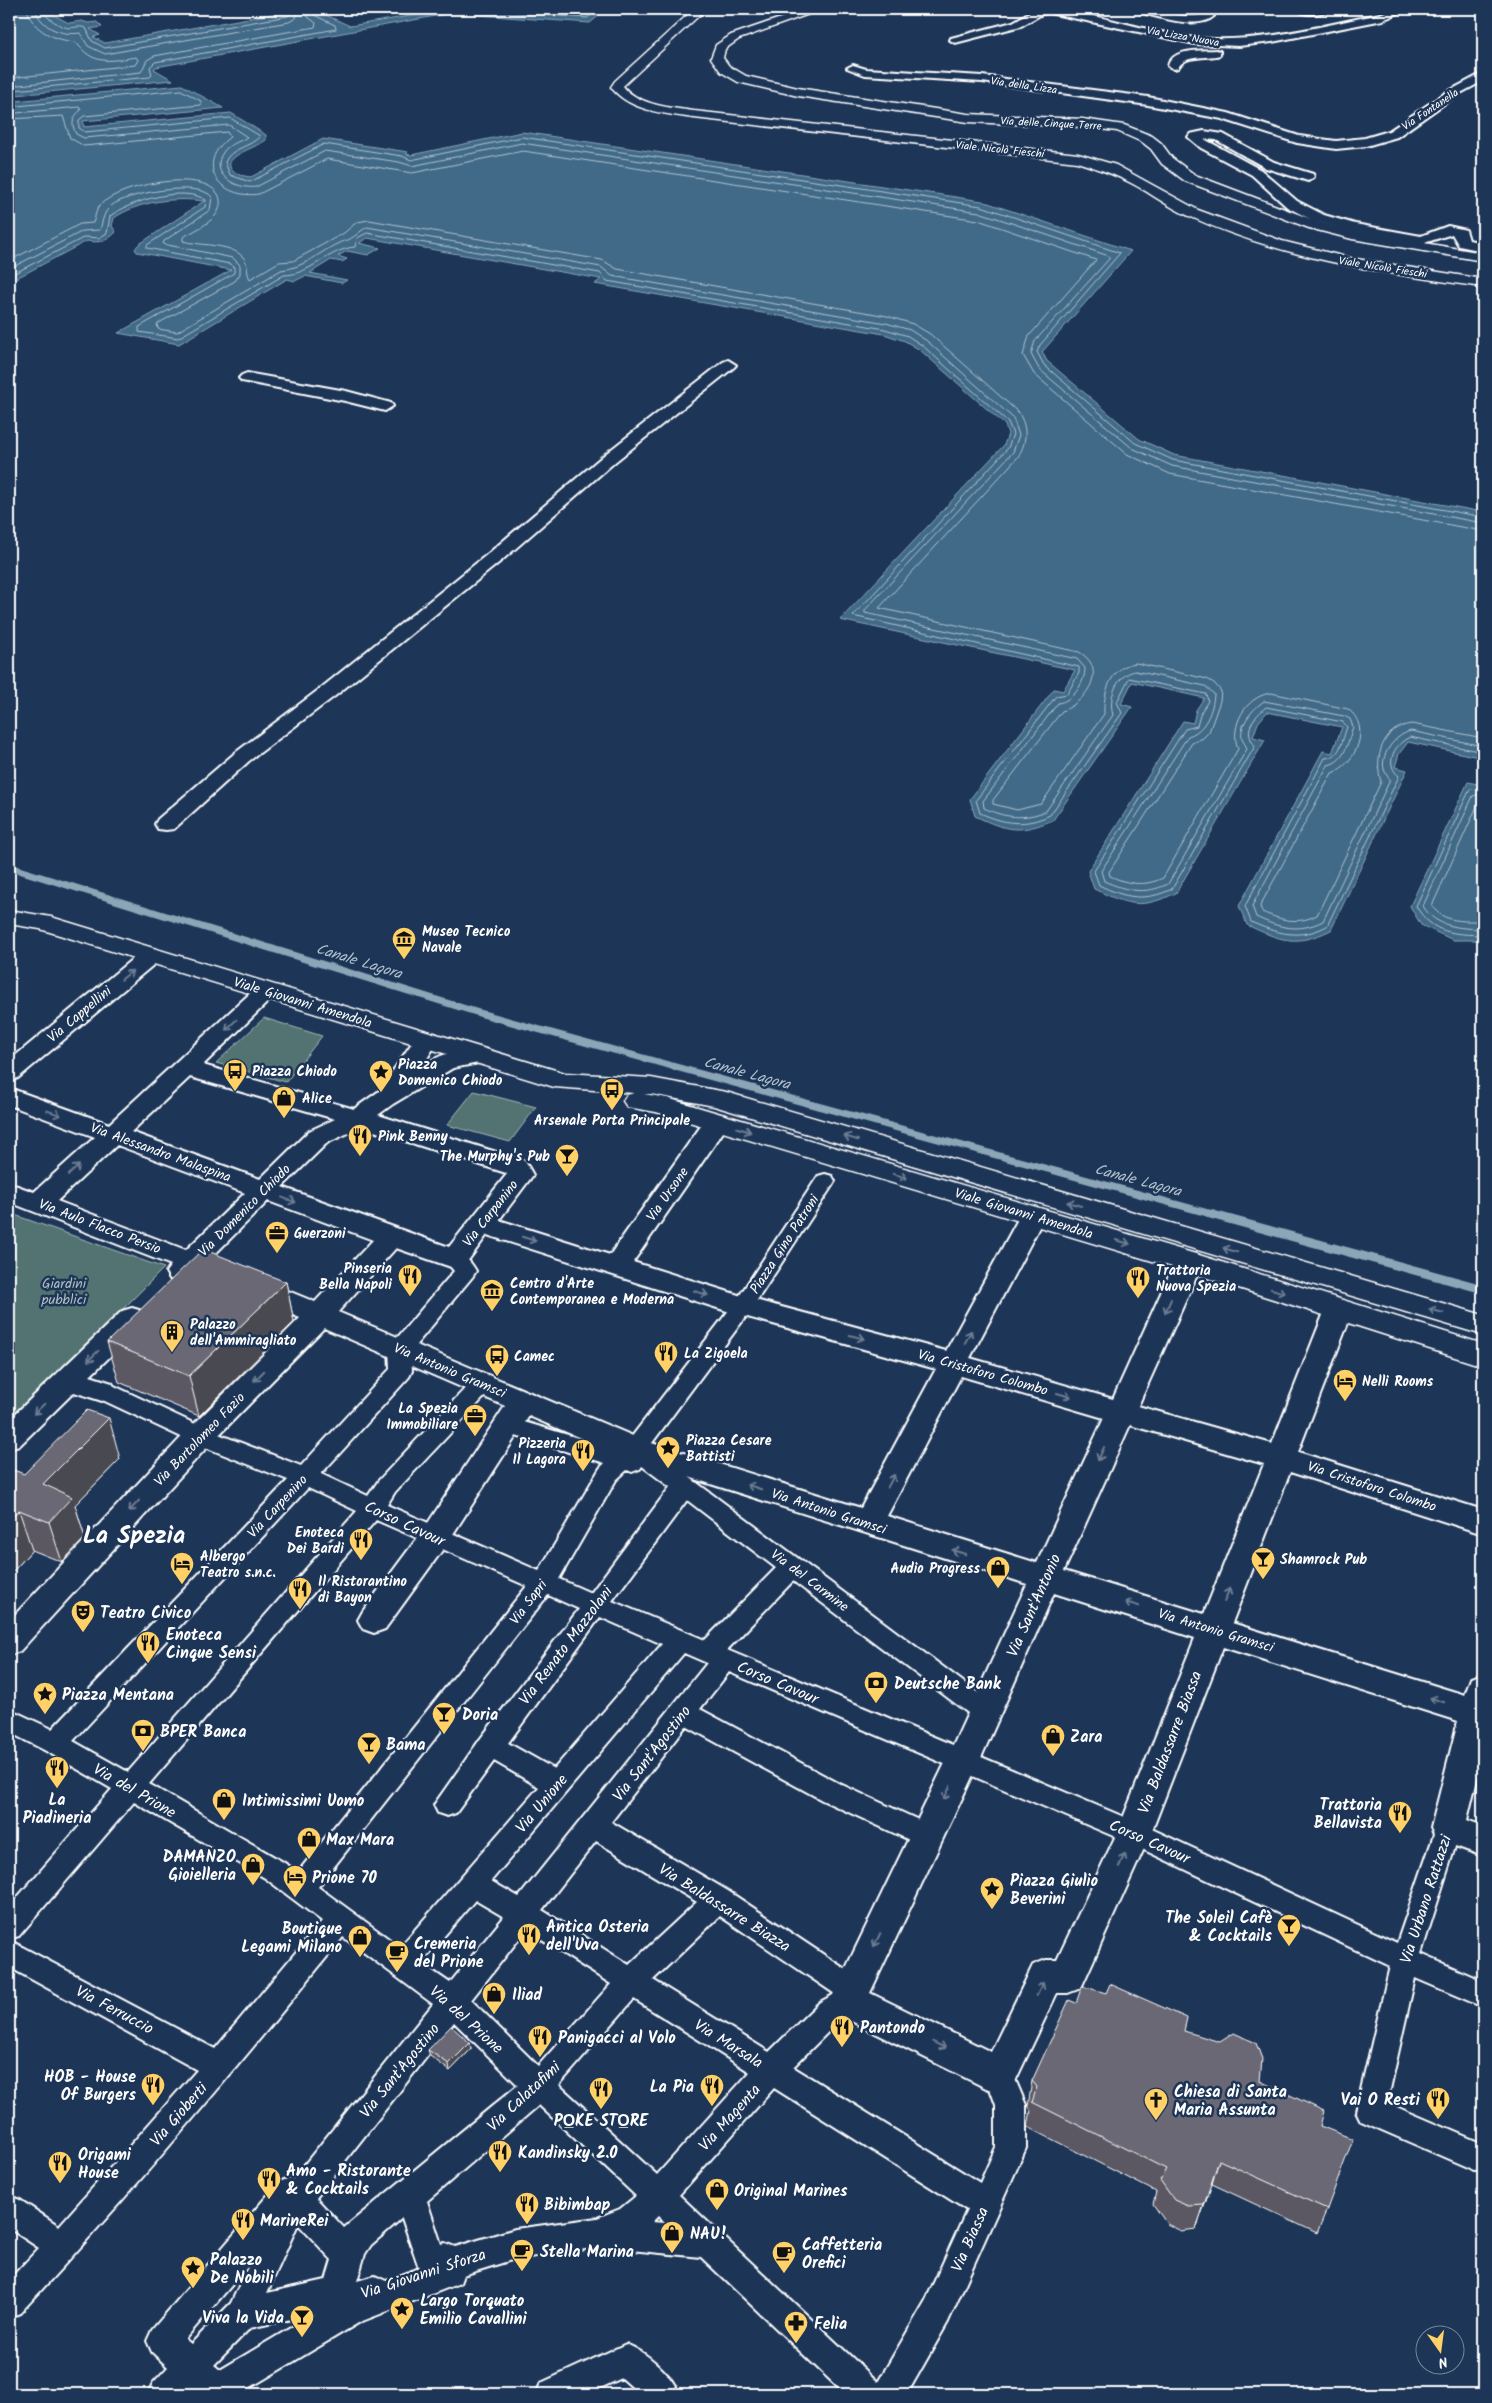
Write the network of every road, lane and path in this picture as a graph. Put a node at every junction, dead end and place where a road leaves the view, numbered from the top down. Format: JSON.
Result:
{"nodes":[{"id":1,"x":700,"y":9,"type":"edge"},
{"id":2,"x":817,"y":9,"type":"edge"},
{"id":3,"x":1078,"y":9,"type":"edge"},
{"id":4,"x":1139,"y":9,"type":"edge"},
{"id":5,"x":1325,"y":9,"type":"edge"},
{"id":6,"x":1402,"y":9,"type":"edge"},
{"id":7,"x":1056,"y":11,"type":"edge"},
{"id":8,"x":1304,"y":11,"type":"dead end"},
{"id":9,"x":1209,"y":16,"type":"dead end"},
{"id":10,"x":1272,"y":39,"type":"junction"},
{"id":11,"x":955,"y":40,"type":"dead end"},
{"id":12,"x":1174,"y":66,"type":"dead end"},
{"id":13,"x":1001,"y":69,"type":"dead end"},
{"id":14,"x":1483,"y":77,"type":"edge"},
{"id":15,"x":1347,"y":145,"type":"joint"},
{"id":16,"x":1308,"y":177,"type":"dead end"},
{"id":17,"x":1483,"y":247,"type":"edge"},
{"id":18,"x":1483,"y":256,"type":"edge"},
{"id":19,"x":1483,"y":282,"type":"edge"},
{"id":20,"x":728,"y":366,"type":"dead end"},
{"id":21,"x":246,"y":378,"type":"dead end"},
{"id":22,"x":385,"y":406,"type":"dead end"},
{"id":23,"x":166,"y":824,"type":"dead end"},
{"id":24,"x":9,"y":908,"type":"edge"},
{"id":25,"x":9,"y":917,"type":"edge"},
{"id":26,"x":42,"y":922,"type":"junction"},
{"id":27,"x":150,"y":956,"type":"junction"},
{"id":28,"x":266,"y":991,"type":"junction"},
{"id":29,"x":426,"y":1039,"type":"junction"},
{"id":30,"x":480,"y":1056,"type":"junction"},
{"id":31,"x":186,"y":1068,"type":"junction"},
{"id":32,"x":9,"y":1073,"type":"edge"},
{"id":33,"x":563,"y":1081,"type":"junction"},
{"id":34,"x":9,"y":1096,"type":"edge"},
{"id":35,"x":384,"y":1098,"type":"junction"},
{"id":36,"x":357,"y":1119,"type":"junction"},
{"id":37,"x":718,"y":1122,"type":"junction"},
{"id":38,"x":113,"y":1134,"type":"junction"},
{"id":39,"x":825,"y":1181,"type":"dead end"},
{"id":40,"x":263,"y":1190,"type":"junction"},
{"id":41,"x":9,"y":1192,"type":"edge"},
{"id":42,"x":38,"y":1203,"type":"junction"},
{"id":43,"x":1032,"y":1216,"type":"junction"},
{"id":44,"x":483,"y":1224,"type":"junction"},
{"id":45,"x":390,"y":1237,"type":"junction"},
{"id":46,"x":454,"y":1258,"type":"junction"},
{"id":47,"x":191,"y":1261,"type":"junction"},
{"id":48,"x":1189,"y":1262,"type":"junction"},
{"id":49,"x":617,"y":1265,"type":"junction"},
{"id":50,"x":743,"y":1306,"type":"junction"},
{"id":51,"x":1339,"y":1310,"type":"junction"},
{"id":52,"x":317,"y":1314,"type":"junction"},
{"id":53,"x":1483,"y":1324,"type":"edge"},
{"id":54,"x":400,"y":1349,"type":"junction"},
{"id":55,"x":1483,"y":1355,"type":"edge"},
{"id":56,"x":954,"y":1364,"type":"junction"},
{"id":57,"x":68,"y":1380,"type":"junction"},
{"id":58,"x":482,"y":1386,"type":"junction"},
{"id":59,"x":102,"y":1390,"type":"joint"},
{"id":60,"x":522,"y":1401,"type":"junction"},
{"id":61,"x":1121,"y":1411,"type":"junction"},
{"id":62,"x":507,"y":1426,"type":"junction"},
{"id":63,"x":200,"y":1436,"type":"junction"},
{"id":64,"x":9,"y":1438,"type":"edge"},
{"id":65,"x":629,"y":1455,"type":"junction"},
{"id":66,"x":1282,"y":1458,"type":"junction"},
{"id":67,"x":305,"y":1477,"type":"junction"},
{"id":68,"x":675,"y":1479,"type":"junction"},
{"id":69,"x":373,"y":1508,"type":"junction"},
{"id":70,"x":1483,"y":1522,"type":"edge"},
{"id":71,"x":868,"y":1523,"type":"junction"},
{"id":72,"x":434,"y":1537,"type":"junction"},
{"id":73,"x":792,"y":1567,"type":"junction"},
{"id":74,"x":1045,"y":1578,"type":"junction"},
{"id":75,"x":544,"y":1583,"type":"junction"},
{"id":76,"x":596,"y":1604,"type":"junction"},
{"id":77,"x":374,"y":1620,"type":"dead end"},
{"id":78,"x":1213,"y":1629,"type":"junction"},
{"id":79,"x":680,"y":1640,"type":"junction"},
{"id":80,"x":9,"y":1642,"type":"edge"},
{"id":81,"x":717,"y":1656,"type":"junction"},
{"id":82,"x":1481,"y":1705,"type":"edge"},
{"id":83,"x":684,"y":1712,"type":"junction"},
{"id":84,"x":985,"y":1712,"type":"junction"},
{"id":85,"x":9,"y":1720,"type":"edge"},
{"id":86,"x":55,"y":1743,"type":"junction"},
{"id":87,"x":490,"y":1746,"type":"junction"},
{"id":88,"x":963,"y":1760,"type":"junction"},
{"id":89,"x":557,"y":1784,"type":"junction"},
{"id":90,"x":129,"y":1786,"type":"junction"},
{"id":91,"x":447,"y":1805,"type":"dead end"},
{"id":92,"x":594,"y":1826,"type":"junction"},
{"id":93,"x":1448,"y":1828,"type":"junction"},
{"id":94,"x":1134,"y":1834,"type":"junction"},
{"id":95,"x":927,"y":1836,"type":"junction"},
{"id":96,"x":1483,"y":1842,"type":"edge"},
{"id":97,"x":472,"y":1884,"type":"junction"},
{"id":98,"x":300,"y":1890,"type":"junction"},
{"id":99,"x":718,"y":1900,"type":"junction"},
{"id":100,"x":524,"y":1914,"type":"junction"},
{"id":101,"x":340,"y":1920,"type":"junction"},
{"id":102,"x":9,"y":1927,"type":"edge"},
{"id":103,"x":9,"y":1953,"type":"edge"},
{"id":104,"x":1405,"y":1960,"type":"junction"},
{"id":105,"x":402,"y":1965,"type":"junction"},
{"id":106,"x":632,"y":1981,"type":"junction"},
{"id":107,"x":1483,"y":1994,"type":"edge"},
{"id":108,"x":851,"y":1996,"type":"junction"},
{"id":109,"x":454,"y":2003,"type":"junction"},
{"id":110,"x":220,"y":2067,"type":"junction"},
{"id":111,"x":772,"y":2069,"type":"junction"},
{"id":112,"x":999,"y":2075,"type":"junction"},
{"id":113,"x":539,"y":2086,"type":"junction"},
{"id":114,"x":1483,"y":2158,"type":"edge"},
{"id":115,"x":410,"y":2195,"type":"junction"},
{"id":116,"x":658,"y":2197,"type":"junction"},
{"id":117,"x":296,"y":2199,"type":"junction"},
{"id":118,"x":985,"y":2204,"type":"junction"},
{"id":119,"x":9,"y":2211,"type":"edge"},
{"id":120,"x":597,"y":2233,"type":"junction"},
{"id":121,"x":708,"y":2242,"type":"junction"},
{"id":122,"x":63,"y":2246,"type":"junction"},
{"id":123,"x":447,"y":2264,"type":"junction"},
{"id":124,"x":338,"y":2293,"type":"junction"},
{"id":125,"x":9,"y":2302,"type":"edge"},
{"id":126,"x":242,"y":2314,"type":"junction"},
{"id":127,"x":191,"y":2366,"type":"junction"},
{"id":128,"x":164,"y":2394,"type":"edge"},
{"id":129,"x":552,"y":2394,"type":"edge"},
{"id":130,"x":664,"y":2394,"type":"edge"},
{"id":131,"x":868,"y":2394,"type":"edge"},
{"id":132,"x":889,"y":2394,"type":"edge"}],
"edges":[{"from":1,"to":19,"type":"main road","name":"Viale Nicolò Fieschi"},
{"from":2,"to":18,"type":"main road","name":"Via delle Cinque Terre"},
{"from":3,"to":7,"type":"street"},
{"from":4,"to":9,"type":"street"},
{"from":5,"to":8,"type":"street"},
{"from":6,"to":10,"type":"street","name":"Via Lizza Nuova"},
{"from":7,"to":10,"type":"street","name":"Via Lizza Nuova"},
{"from":7,"to":11,"type":"street"},
{"from":10,"to":12,"type":"street"},
{"from":13,"to":15,"type":"street","name":"Via della Lizza"},
{"from":14,"to":15,"type":"street","name":"Via Fontanella"},
{"from":16,"to":17,"type":"street"},
{"from":20,"to":23,"type":"street"},
{"from":21,"to":22,"type":"street"},
{"from":24,"to":26,"type":"main road","name":"Viale Giovanni Amendola"},
{"from":25,"to":26,"type":"main road","name":"Viale Giovanni Amendola"},
{"from":26,"to":27,"type":"main road","name":"Viale Giovanni Amendola"},
{"from":27,"to":28,"type":"main road","name":"Viale Giovanni Amendola"},
{"from":32,"to":27,"type":"street","name":"Via Cappellini","one_way":true},
{"from":28,"to":29,"type":"main road","name":"Viale Giovanni Amendola"},
{"from":28,"to":31,"type":"street","one_way":true},
{"from":29,"to":30,"type":"main road","name":"Viale Giovanni Amendola"},
{"from":29,"to":35,"type":"street"},
{"from":30,"to":33,"type":"main road","name":"Viale Giovanni Amendola"},
{"from":30,"to":35,"type":"street"},
{"from":31,"to":36,"type":"street"},
{"from":31,"to":38,"type":"street"},
{"from":33,"to":37,"type":"main road","name":"Viale Giovanni Amendola"},
{"from":53,"to":33,"type":"main road","name":"Viale Giovanni Amendola","one_way":true},
{"from":34,"to":38,"type":"street","name":"Via Alessandro Malaspina","one_way":true},
{"from":35,"to":36,"type":"street"},
{"from":36,"to":40,"type":"street","name":"Via Domenico Chiodo"},
{"from":36,"to":44,"type":"street","name":"Via Carpanino"},
{"from":37,"to":43,"type":"main road","name":"Viale Giovanni Amendola","one_way":true},
{"from":37,"to":49,"type":"street","name":"Via Ursone"},
{"from":38,"to":40,"type":"street","name":"Via Alessandro Malaspina"},
{"from":42,"to":38,"type":"street","one_way":true},
{"from":39,"to":50,"type":"street","name":"Piazza Gino Patroni"},
{"from":40,"to":45,"type":"street","name":"Via Alessandro Malaspina","one_way":true},
{"from":40,"to":47,"type":"street","name":"Via Domenico Chiodo"},
{"from":41,"to":42,"type":"street","name":"Via Aulo Flacco Persio"},
{"from":42,"to":47,"type":"street","name":"Via Aulo Flacco Persio"},
{"from":43,"to":48,"type":"main road","name":"Viale Giovanni Amendola","one_way":true},
{"from":56,"to":43,"type":"street","one_way":true},
{"from":44,"to":46,"type":"street","name":"Via Carpanino"},
{"from":44,"to":49,"type":"street","name":"Via Cristoforo Colombo","one_way":true},
{"from":45,"to":46,"type":"street","name":"Via Alessandro Malaspina"},
{"from":45,"to":52,"type":"street","name":"Via Bartolomeo Fazio"},
{"from":46,"to":54,"type":"street","name":"Via Carpanino"},
{"from":47,"to":52,"type":"street","name":"Via Antonio Gramsci"},
{"from":47,"to":57,"type":"street","name":"Via Domenico Chiodo","one_way":true},
{"from":48,"to":51,"type":"main road","name":"Viale Giovanni Amendola","one_way":true},
{"from":48,"to":61,"type":"street","name":"Via Sant'Antonio","one_way":true},
{"from":49,"to":50,"type":"street","name":"Via Cristoforo Colombo","one_way":true},
{"from":50,"to":56,"type":"street","name":"Via Cristoforo Colombo","one_way":true},
{"from":50,"to":65,"type":"street","name":"Via Sapri"},
{"from":51,"to":55,"type":"main road","name":"Viale Giovanni Amendola"},
{"from":51,"to":66,"type":"street","name":"Via Baldassarre Biassa"},
{"from":52,"to":54,"type":"street","name":"Via Antonio Gramsci"},
{"from":52,"to":63,"type":"street","name":"Via Bartolomeo Fazio","one_way":true},
{"from":54,"to":58,"type":"street","name":"Via Antonio Gramsci"},
{"from":54,"to":67,"type":"street","name":"Via Carpenino"},
{"from":56,"to":61,"type":"street","name":"Via Cristoforo Colombo","one_way":true},
{"from":71,"to":56,"type":"street","one_way":true},
{"from":57,"to":59,"type":"street","name":"Corso Cavour"},
{"from":57,"to":64,"type":"street","name":"Via Domenico Chiodo","one_way":true},
{"from":58,"to":60,"type":"street","name":"Via Antonio Gramsci"},
{"from":58,"to":69,"type":"street"},
{"from":59,"to":63,"type":"street","name":"Corso Cavour"},
{"from":60,"to":62,"type":"street"},
{"from":60,"to":65,"type":"street","name":"Via Antonio Gramsci"},
{"from":61,"to":66,"type":"street","name":"Via Cristoforo Colombo"},
{"from":61,"to":74,"type":"street","name":"Via Sant'Antonio","one_way":true},
{"from":62,"to":65,"type":"street"},
{"from":62,"to":72,"type":"street"},
{"from":63,"to":67,"type":"street","name":"Corso Cavour"},
{"from":63,"to":80,"type":"street","name":"Via Bartolomeo Fazio","one_way":true},
{"from":65,"to":68,"type":"street","name":"Via del Carmine"},
{"from":71,"to":65,"type":"street","name":"Via Antonio Gramsci","one_way":true},
{"from":65,"to":75,"type":"street","name":"Via Sapri"},
{"from":66,"to":70,"type":"street","name":"Via Cristoforo Colombo"},
{"from":78,"to":66,"type":"street","name":"Via Baldassarre Biassa","one_way":true},
{"from":67,"to":69,"type":"street","name":"Corso Cavour"},
{"from":67,"to":86,"type":"street","name":"Via Carpenino"},
{"from":68,"to":73,"type":"street","name":"Via del Carmine"},
{"from":68,"to":76,"type":"street","name":"Via Renato Mazzolani"},
{"from":69,"to":72,"type":"street","name":"Corso Cavour"},
{"from":69,"to":90,"type":"street"},
{"from":74,"to":71,"type":"street","name":"Via Antonio Gramsci","one_way":true},
{"from":72,"to":75,"type":"street","name":"Corso Cavour"},
{"from":72,"to":77,"type":"street"},
{"from":73,"to":81,"type":"street","name":"Via Sant'Agostino"},
{"from":73,"to":84,"type":"street","name":"Via del Carmine"},
{"from":78,"to":74,"type":"street","name":"Via Antonio Gramsci","one_way":true},
{"from":74,"to":84,"type":"street","name":"Via Sant'Antonio"},
{"from":75,"to":76,"type":"street","name":"Corso Cavour"},
{"from":75,"to":98,"type":"street","name":"Via Sapri"},
{"from":76,"to":79,"type":"street","name":"Corso Cavour"},
{"from":76,"to":87,"type":"street","name":"Via Renato Mazzolani"},
{"from":82,"to":78,"type":"street","name":"Via Antonio Gramsci","one_way":true},
{"from":78,"to":94,"type":"street","name":"Via Baldassarre Biassa"},
{"from":79,"to":81,"type":"street","name":"Corso Cavour"},
{"from":79,"to":89,"type":"street","name":"Via Unione"},
{"from":81,"to":83,"type":"street","name":"Via Sant'Agostino"},
{"from":81,"to":88,"type":"street","name":"Corso Cavour"},
{"from":82,"to":93,"type":"street","name":"Via Urbano Rattazzi"},
{"from":83,"to":92,"type":"street","name":"Via Sant'Agostino"},
{"from":83,"to":95,"type":"street"},
{"from":84,"to":88,"type":"street","name":"Via Sant'Antonio"},
{"from":85,"to":86,"type":"street","name":"Via del Prione"},
{"from":86,"to":90,"type":"street","name":"Via del Prione"},
{"from":87,"to":89,"type":"street"},
{"from":87,"to":91,"type":"street","name":"Via Renato Mazzolani"},
{"from":88,"to":94,"type":"street","name":"Corso Cavour"},
{"from":88,"to":95,"type":"street","name":"Via Sant'Antonio","one_way":true},
{"from":89,"to":97,"type":"street","name":"Via Unione"},
{"from":90,"to":98,"type":"street","name":"Via del Prione"},
{"from":90,"to":102,"type":"street"},
{"from":92,"to":99,"type":"street","name":"Via Baldassarre Biazza"},
{"from":92,"to":100,"type":"street","name":"Via Sant'Agostino"},
{"from":93,"to":96,"type":"street"},
{"from":93,"to":104,"type":"street","name":"Via Urbano Rattazzi"},
{"from":94,"to":104,"type":"street","name":"Corso Cavour"},
{"from":112,"to":94,"type":"street","name":"Via Baldassarre Biassa","one_way":true},
{"from":95,"to":108,"type":"street","name":"Via Sant'Antonio","one_way":true},
{"from":97,"to":100,"type":"street","name":"Via Marsala"},
{"from":97,"to":105,"type":"street","name":"Via Unione"},
{"from":98,"to":101,"type":"street","name":"Via del Prione"},
{"from":99,"to":106,"type":"street","name":"Via Calatafimi"},
{"from":99,"to":108,"type":"street","name":"Via Baldassarre Biazza"},
{"from":100,"to":106,"type":"street","name":"Via Marsala"},
{"from":100,"to":109,"type":"street","name":"Via Sant'Agostino"},
{"from":101,"to":105,"type":"street","name":"Via del Prione"},
{"from":101,"to":110,"type":"street","name":"Via Gioberti"},
{"from":103,"to":110,"type":"street","name":"Via Ferruccio"},
{"from":104,"to":107,"type":"street","name":"Corso Cavour"},
{"from":104,"to":114,"type":"street","name":"Via Urbano Rattazzi"},
{"from":105,"to":109,"type":"street","name":"Via del Prione"},
{"from":106,"to":111,"type":"street","name":"Via Marsala"},
{"from":106,"to":113,"type":"street","name":"Via Calatafimi"},
{"from":108,"to":111,"type":"street","name":"Via Magenta"},
{"from":108,"to":112,"type":"street","one_way":true},
{"from":109,"to":113,"type":"street","name":"Via del Prione"},
{"from":109,"to":117,"type":"street","name":"Via Sant'Agostino"},
{"from":110,"to":122,"type":"street","name":"Via Gioberti"},
{"from":111,"to":116,"type":"street","name":"Via Magenta"},
{"from":111,"to":118,"type":"street","name":"Via Marsala"},
{"from":112,"to":118,"type":"street","name":"Via Biassa"},
{"from":113,"to":115,"type":"street","name":"Via Calatafimi"},
{"from":113,"to":116,"type":"street","name":"Via del Prione"},
{"from":115,"to":117,"type":"street"},
{"from":115,"to":123,"type":"street"},
{"from":115,"to":124,"type":"street","name":"Via Calatafimi"},
{"from":116,"to":120,"type":"street","name":"Via Giovanni Sforza"},
{"from":116,"to":121,"type":"street","name":"Via del Prione"},
{"from":117,"to":126,"type":"street","name":"Via Sant'Agostino"},
{"from":117,"to":127,"type":"street"},
{"from":118,"to":132,"type":"street","name":"Via Biassa"},
{"from":119,"to":122,"type":"street"},
{"from":120,"to":121,"type":"street","name":"Via Giovanni Sforza"},
{"from":120,"to":123,"type":"street","name":"Via Giovanni Sforza"},
{"from":121,"to":131,"type":"street","name":"Via del Prione"},
{"from":122,"to":125,"type":"street","name":"Via Gioberti"},
{"from":123,"to":124,"type":"street","name":"Via Giovanni Sforza"},
{"from":123,"to":127,"type":"street"},
{"from":124,"to":126,"type":"street","name":"Via Giovanni Sforza"},
{"from":126,"to":127,"type":"street","name":"Via Sant'Agostino"},
{"from":127,"to":128,"type":"street","name":"Via Sant'Agostino"},
{"from":129,"to":130,"type":"street"}]}
